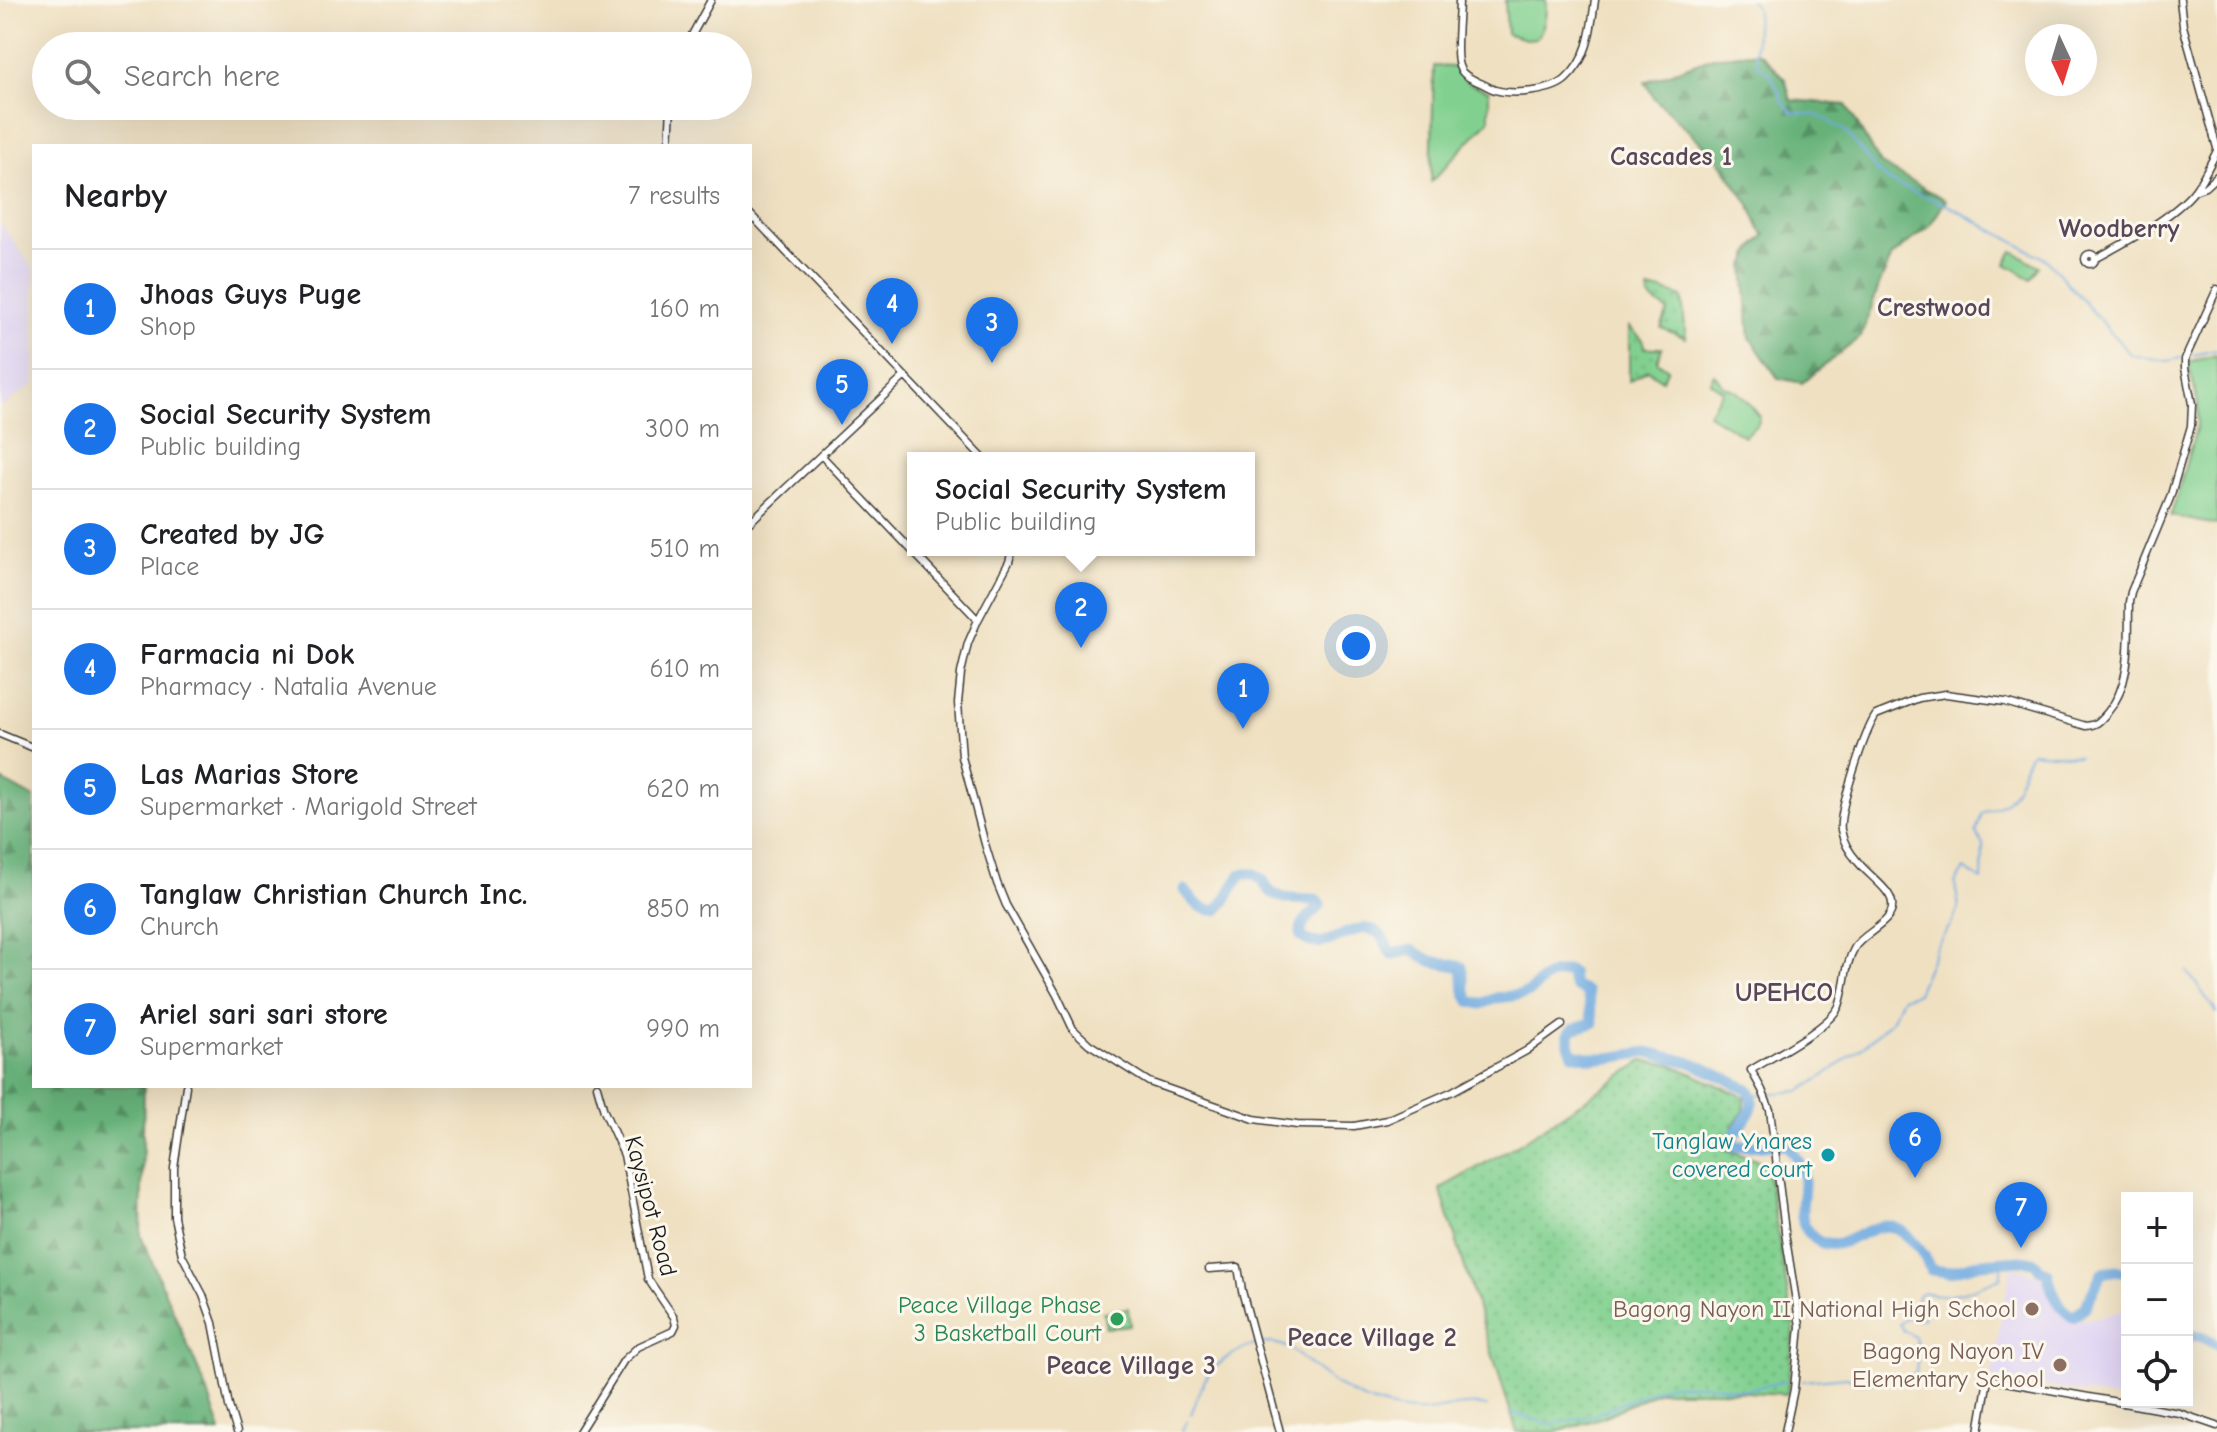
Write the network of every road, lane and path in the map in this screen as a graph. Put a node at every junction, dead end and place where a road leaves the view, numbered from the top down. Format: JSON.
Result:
{"nodes":[{"id":1,"x":711,"y":0,"type":"edge"},
{"id":2,"x":1459,"y":0,"type":"edge"},
{"id":3,"x":1595,"y":0,"type":"edge"},
{"id":4,"x":2180,"y":0,"type":"edge"},
{"id":5,"x":694,"y":32,"type":"edge"},
{"id":6,"x":670,"y":120,"type":"edge"},
{"id":7,"x":669,"y":144,"type":"edge"},
{"id":8,"x":2217,"y":150,"type":"edge"},
{"id":9,"x":2217,"y":176,"type":"edge"},
{"id":10,"x":2194,"y":191,"type":"junction"},
{"id":11,"x":752,"y":216,"type":"edge"},
{"id":12,"x":2095,"y":259,"type":"dead end"},
{"id":13,"x":2217,"y":289,"type":"edge"},
{"id":14,"x":905,"y":376,"type":"junction"},
{"id":15,"x":977,"y":452,"type":"edge"},
{"id":16,"x":821,"y":455,"type":"junction"},
{"id":17,"x":752,"y":520,"type":"edge"},
{"id":18,"x":907,"y":545,"type":"edge"},
{"id":19,"x":917,"y":556,"type":"edge"},
{"id":20,"x":1010,"y":556,"type":"edge"},
{"id":21,"x":978,"y":620,"type":"junction"},
{"id":22,"x":0,"y":734,"type":"edge"},
{"id":23,"x":32,"y":747,"type":"edge"},
{"id":24,"x":1562,"y":1025,"type":"dead end"},
{"id":25,"x":186,"y":1088,"type":"edge"},
{"id":26,"x":598,"y":1088,"type":"edge"},
{"id":27,"x":1209,"y":1269,"type":"dead end"},
{"id":28,"x":2217,"y":1426,"type":"edge"},
{"id":29,"x":237,"y":1432,"type":"edge"},
{"id":30,"x":579,"y":1432,"type":"edge"},
{"id":31,"x":1280,"y":1432,"type":"edge"},
{"id":32,"x":1785,"y":1432,"type":"edge"},
{"id":33,"x":1979,"y":1432,"type":"edge"}],
"edges":[{"from":1,"to":5,"type":"street"},
{"from":2,"to":3,"type":"street"},
{"from":4,"to":8,"type":"street"},
{"from":6,"to":7,"type":"street"},
{"from":8,"to":10,"type":"street"},
{"from":9,"to":10,"type":"street"},
{"from":10,"to":12,"type":"street"},
{"from":11,"to":14,"type":"street"},
{"from":13,"to":32,"type":"street"},
{"from":14,"to":15,"type":"street"},
{"from":14,"to":16,"type":"street"},
{"from":16,"to":17,"type":"street"},
{"from":16,"to":18,"type":"street"},
{"from":19,"to":21,"type":"street"},
{"from":20,"to":21,"type":"street"},
{"from":21,"to":24,"type":"street"},
{"from":22,"to":23,"type":"street"},
{"from":25,"to":29,"type":"street"},
{"from":26,"to":30,"type":"street","name":"Kaysipot Road"},
{"from":27,"to":31,"type":"street"},
{"from":28,"to":33,"type":"street"}]}
